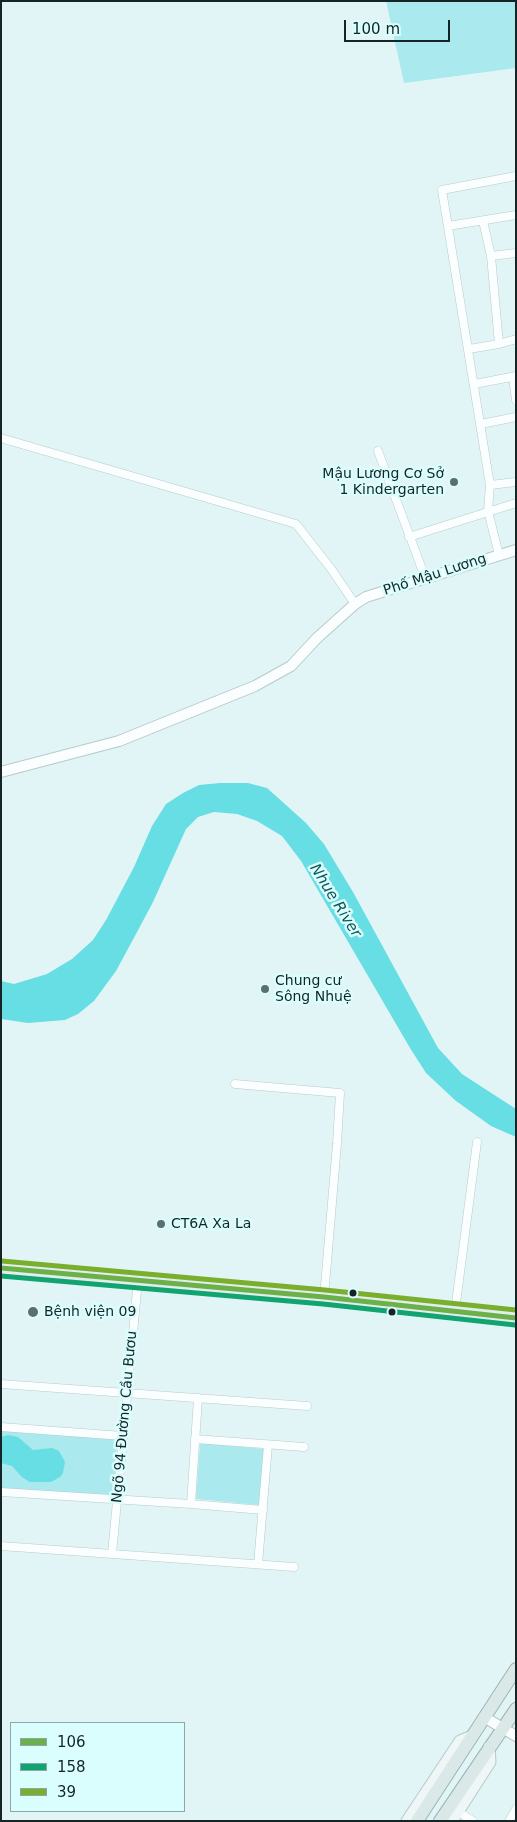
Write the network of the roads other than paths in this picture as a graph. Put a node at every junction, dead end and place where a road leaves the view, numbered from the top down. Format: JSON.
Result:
{"nodes":[{"id":1,"x":516,"y":176,"type":"edge"},
{"id":2,"x":516,"y":215,"type":"edge"},
{"id":3,"x":483,"y":220,"type":"junction"},
{"id":4,"x":448,"y":226,"type":"junction"},
{"id":5,"x":516,"y":253,"type":"edge"},
{"id":6,"x":491,"y":256,"type":"junction"},
{"id":7,"x":516,"y":339,"type":"edge"},
{"id":8,"x":499,"y":344,"type":"junction"},
{"id":9,"x":469,"y":349,"type":"junction"},
{"id":10,"x":514,"y":376,"type":"edge"},
{"id":11,"x":475,"y":384,"type":"junction"},
{"id":12,"x":516,"y":400,"type":"edge"},
{"id":13,"x":516,"y":417,"type":"edge"},
{"id":14,"x":481,"y":424,"type":"junction"},
{"id":15,"x":1,"y":438,"type":"edge"},
{"id":16,"x":378,"y":451,"type":"dead end"},
{"id":17,"x":516,"y":482,"type":"edge"},
{"id":18,"x":490,"y":485,"type":"junction"},
{"id":19,"x":516,"y":503,"type":"edge"},
{"id":20,"x":488,"y":512,"type":"junction"},
{"id":21,"x":409,"y":537,"type":"junction"},
{"id":22,"x":516,"y":550,"type":"edge"},
{"id":23,"x":500,"y":554,"type":"junction"},
{"id":24,"x":425,"y":577,"type":"junction"},
{"id":25,"x":356,"y":604,"type":"junction"},
{"id":26,"x":1,"y":772,"type":"edge"},
{"id":27,"x":235,"y":1084,"type":"dead end"},
{"id":28,"x":477,"y":1142,"type":"dead end"},
{"id":29,"x":1,"y":1268,"type":"edge"},
{"id":30,"x":138,"y":1280,"type":"junction"},
{"id":31,"x":324,"y":1297,"type":"junction"},
{"id":32,"x":455,"y":1311,"type":"junction"},
{"id":33,"x":516,"y":1318,"type":"edge"},
{"id":34,"x":1,"y":1384,"type":"edge"},
{"id":35,"x":128,"y":1393,"type":"junction"},
{"id":36,"x":198,"y":1398,"type":"junction"},
{"id":37,"x":307,"y":1406,"type":"dead end"},
{"id":38,"x":1,"y":1427,"type":"edge"},
{"id":39,"x":124,"y":1436,"type":"junction"},
{"id":40,"x":195,"y":1439,"type":"junction"},
{"id":41,"x":268,"y":1445,"type":"junction"},
{"id":42,"x":304,"y":1447,"type":"dead end"},
{"id":43,"x":1,"y":1492,"type":"edge"},
{"id":44,"x":118,"y":1499,"type":"junction"},
{"id":45,"x":191,"y":1504,"type":"junction"},
{"id":46,"x":263,"y":1510,"type":"junction"},
{"id":47,"x":1,"y":1546,"type":"edge"},
{"id":48,"x":112,"y":1554,"type":"junction"},
{"id":49,"x":258,"y":1564,"type":"junction"},
{"id":50,"x":294,"y":1567,"type":"dead end"},
{"id":51,"x":516,"y":1669,"type":"edge"},
{"id":52,"x":516,"y":1709,"type":"edge"},
{"id":53,"x":484,"y":1717,"type":"junction"},
{"id":54,"x":502,"y":1727,"type":"junction"},
{"id":55,"x":516,"y":1736,"type":"edge"},
{"id":56,"x":516,"y":1809,"type":"edge"},
{"id":57,"x":453,"y":1813,"type":"edge"},
{"id":58,"x":418,"y":1814,"type":"edge"},
{"id":59,"x":407,"y":1821,"type":"edge"},
{"id":60,"x":440,"y":1821,"type":"edge"},
{"id":61,"x":473,"y":1821,"type":"edge"},
{"id":62,"x":509,"y":1821,"type":"edge"}],
"edges":[{"from":1,"to":4,"type":"street"},
{"from":2,"to":3,"type":"street"},
{"from":3,"to":4,"type":"street"},
{"from":3,"to":6,"type":"street"},
{"from":4,"to":9,"type":"street"},
{"from":5,"to":6,"type":"street"},
{"from":6,"to":8,"type":"street"},
{"from":7,"to":8,"type":"street"},
{"from":8,"to":9,"type":"street"},
{"from":9,"to":11,"type":"street"},
{"from":10,"to":11,"type":"street"},
{"from":10,"to":12,"type":"street"},
{"from":11,"to":14,"type":"street"},
{"from":13,"to":14,"type":"street"},
{"from":14,"to":18,"type":"street"},
{"from":15,"to":25,"type":"street"},
{"from":16,"to":21,"type":"street"},
{"from":17,"to":18,"type":"street"},
{"from":18,"to":20,"type":"street"},
{"from":19,"to":20,"type":"street"},
{"from":20,"to":21,"type":"street"},
{"from":20,"to":23,"type":"street"},
{"from":21,"to":24,"type":"street"},
{"from":22,"to":23,"type":"street","name":"Phố Mậu Lương"},
{"from":23,"to":24,"type":"street","name":"Phố Mậu Lương"},
{"from":24,"to":25,"type":"street","name":"Phố Mậu Lương"},
{"from":25,"to":26,"type":"street","name":"Phố Mậu Lương"},
{"from":27,"to":31,"type":"street"},
{"from":28,"to":32,"type":"street"},
{"from":29,"to":30,"type":"main road"},
{"from":30,"to":31,"type":"main road"},
{"from":30,"to":35,"type":"street","name":"Ngõ 94 Đường Cầu Bươu"},
{"from":31,"to":32,"type":"main road"},
{"from":32,"to":33,"type":"main road"},
{"from":34,"to":35,"type":"street"},
{"from":35,"to":36,"type":"street"},
{"from":35,"to":39,"type":"street","name":"Ngõ 94 Đường Cầu Bươu"},
{"from":36,"to":37,"type":"street"},
{"from":36,"to":40,"type":"street"},
{"from":38,"to":39,"type":"street"},
{"from":39,"to":44,"type":"street","name":"Ngõ 94 Đường Cầu Bươu"},
{"from":40,"to":41,"type":"street"},
{"from":40,"to":45,"type":"street"},
{"from":41,"to":42,"type":"street"},
{"from":41,"to":46,"type":"street"},
{"from":43,"to":44,"type":"street"},
{"from":44,"to":45,"type":"street"},
{"from":44,"to":48,"type":"street","name":"Ngõ 94 Đường Cầu Bươu"},
{"from":45,"to":46,"type":"street"},
{"from":46,"to":49,"type":"street"},
{"from":47,"to":48,"type":"street"},
{"from":48,"to":49,"type":"street"},
{"from":49,"to":50,"type":"street"},
{"from":51,"to":53,"type":"highway"},
{"from":52,"to":54,"type":"highway"},
{"from":53,"to":54,"type":"street"},
{"from":53,"to":58,"type":"highway"},
{"from":54,"to":55,"type":"street"},
{"from":54,"to":57,"type":"highway"},
{"from":56,"to":62,"type":"street"},
{"from":57,"to":60,"type":"highway"},
{"from":57,"to":61,"type":"street"},
{"from":58,"to":59,"type":"main road"}]}
